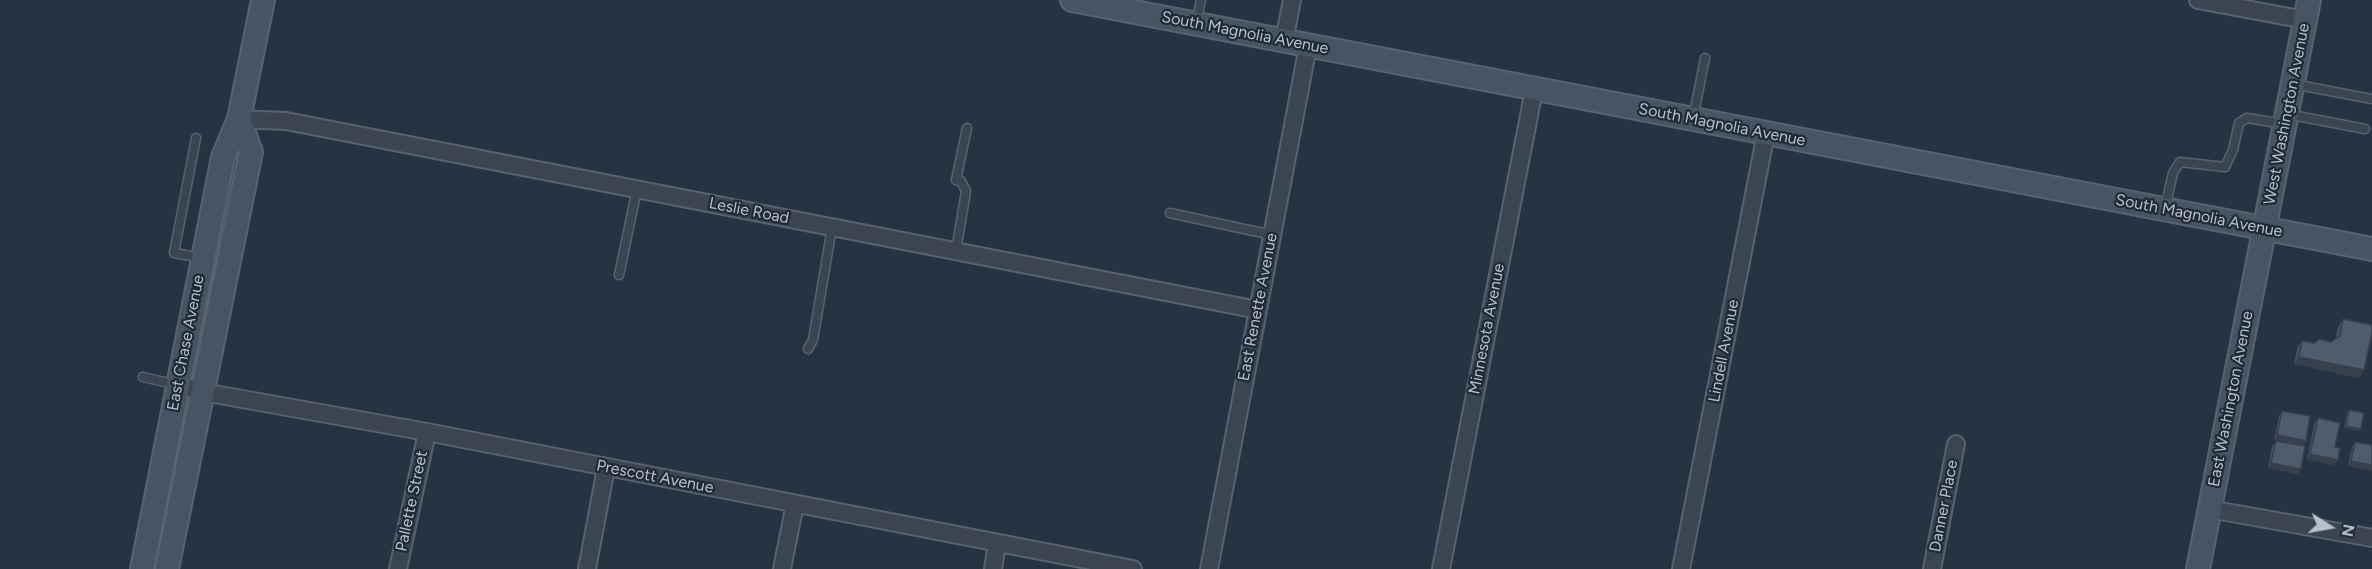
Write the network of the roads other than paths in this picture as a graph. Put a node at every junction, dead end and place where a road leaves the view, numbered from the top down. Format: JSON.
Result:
{"nodes":[{"id":1,"x":263,"y":0,"type":"edge"},
{"id":2,"x":1072,"y":0,"type":"edge"},
{"id":3,"x":1201,"y":0,"type":"edge"},
{"id":4,"x":1292,"y":0,"type":"edge"},
{"id":5,"x":2198,"y":0,"type":"edge"},
{"id":6,"x":1133,"y":6,"type":"edge"},
{"id":7,"x":2307,"y":10,"type":"edge"},
{"id":8,"x":1196,"y":24,"type":"junction"},
{"id":9,"x":1284,"y":41,"type":"junction"},
{"id":10,"x":1308,"y":46,"type":"junction"},
{"id":11,"x":1705,"y":58,"type":"dead end"},
{"id":12,"x":2293,"y":84,"type":"junction"},
{"id":13,"x":1534,"y":90,"type":"junction"},
{"id":14,"x":2372,"y":99,"type":"edge"},
{"id":15,"x":239,"y":119,"type":"junction"},
{"id":16,"x":1693,"y":119,"type":"junction"},
{"id":17,"x":2286,"y":119,"type":"junction"},
{"id":18,"x":967,"y":128,"type":"dead end"},
{"id":19,"x":2365,"y":129,"type":"dead end"},
{"id":20,"x":1766,"y":133,"type":"junction"},
{"id":21,"x":196,"y":138,"type":"dead end"},
{"id":22,"x":637,"y":189,"type":"junction"},
{"id":23,"x":2164,"y":209,"type":"junction"},
{"id":24,"x":1170,"y":213,"type":"dead end"},
{"id":25,"x":832,"y":227,"type":"junction"},
{"id":26,"x":2265,"y":228,"type":"junction"},
{"id":27,"x":1272,"y":235,"type":"junction"},
{"id":28,"x":2372,"y":249,"type":"edge"},
{"id":29,"x":956,"y":251,"type":"junction"},
{"id":30,"x":202,"y":258,"type":"junction"},
{"id":31,"x":619,"y":275,"type":"dead end"},
{"id":32,"x":1258,"y":310,"type":"junction"},
{"id":33,"x":808,"y":349,"type":"dead end"},
{"id":34,"x":143,"y":377,"type":"dead end"},
{"id":35,"x":177,"y":386,"type":"junction"},
{"id":36,"x":203,"y":392,"type":"junction"},
{"id":37,"x":427,"y":432,"type":"junction"},
{"id":38,"x":1956,"y":444,"type":"dead end"},
{"id":39,"x":606,"y":468,"type":"junction"},
{"id":40,"x":795,"y":504,"type":"junction"},
{"id":41,"x":2209,"y":509,"type":"junction"},
{"id":42,"x":2372,"y":538,"type":"edge"},
{"id":43,"x":998,"y":544,"type":"junction"},
{"id":44,"x":142,"y":569,"type":"edge"},
{"id":45,"x":167,"y":569,"type":"edge"},
{"id":46,"x":398,"y":569,"type":"edge"},
{"id":47,"x":587,"y":569,"type":"edge"},
{"id":48,"x":782,"y":569,"type":"edge"},
{"id":49,"x":993,"y":569,"type":"edge"},
{"id":50,"x":1133,"y":569,"type":"edge"},
{"id":51,"x":1209,"y":569,"type":"edge"},
{"id":52,"x":1441,"y":569,"type":"edge"},
{"id":53,"x":1681,"y":569,"type":"edge"},
{"id":54,"x":1932,"y":569,"type":"edge"},
{"id":55,"x":2198,"y":569,"type":"edge"}],
"edges":[{"from":1,"to":15,"type":"main road","name":"East Chase Avenue"},
{"from":2,"to":6,"type":"main road","name":"South Magnolia Avenue"},
{"from":3,"to":8,"type":"lane"},
{"from":4,"to":9,"type":"street"},
{"from":5,"to":7,"type":"street"},
{"from":6,"to":8,"type":"main road","name":"South Magnolia Avenue"},
{"from":7,"to":12,"type":"main road","name":"West Washington Avenue"},
{"from":8,"to":9,"type":"main road","name":"South Magnolia Avenue"},
{"from":9,"to":10,"type":"main road","name":"South Magnolia Avenue"},
{"from":10,"to":13,"type":"main road","name":"South Magnolia Avenue"},
{"from":10,"to":27,"type":"street","name":"East Renette Avenue"},
{"from":11,"to":16,"type":"lane"},
{"from":12,"to":14,"type":"lane"},
{"from":12,"to":17,"type":"main road","name":"West Washington Avenue"},
{"from":13,"to":16,"type":"main road","name":"South Magnolia Avenue"},
{"from":13,"to":52,"type":"street","name":"Minnesota Avenue"},
{"from":15,"to":22,"type":"street","name":"Leslie Road"},
{"from":15,"to":30,"type":"main road","name":"East Chase Avenue"},
{"from":15,"to":36,"type":"main road","name":"East Chase Avenue"},
{"from":16,"to":20,"type":"main road","name":"South Magnolia Avenue"},
{"from":17,"to":19,"type":"lane"},
{"from":17,"to":23,"type":"lane"},
{"from":17,"to":26,"type":"main road","name":"West Washington Avenue"},
{"from":18,"to":29,"type":"lane"},
{"from":20,"to":23,"type":"main road","name":"South Magnolia Avenue"},
{"from":20,"to":53,"type":"street","name":"Lindell Avenue"},
{"from":21,"to":30,"type":"lane"},
{"from":22,"to":25,"type":"street","name":"Leslie Road"},
{"from":22,"to":31,"type":"lane"},
{"from":23,"to":26,"type":"main road","name":"South Magnolia Avenue"},
{"from":24,"to":27,"type":"lane"},
{"from":25,"to":29,"type":"street","name":"Leslie Road"},
{"from":25,"to":33,"type":"lane"},
{"from":26,"to":28,"type":"main road","name":"South Magnolia Avenue"},
{"from":26,"to":41,"type":"main road","name":"East Washington Avenue"},
{"from":27,"to":32,"type":"street","name":"East Renette Avenue"},
{"from":29,"to":32,"type":"street","name":"Leslie Road"},
{"from":30,"to":35,"type":"main road","name":"East Chase Avenue"},
{"from":32,"to":51,"type":"street","name":"East Renette Avenue"},
{"from":34,"to":35,"type":"lane"},
{"from":35,"to":36,"type":"street","name":"Prescott Avenue"},
{"from":35,"to":44,"type":"main road","name":"East Chase Avenue"},
{"from":36,"to":37,"type":"street","name":"Prescott Avenue"},
{"from":36,"to":45,"type":"main road","name":"East Chase Avenue"},
{"from":37,"to":39,"type":"street","name":"Prescott Avenue"},
{"from":37,"to":46,"type":"street","name":"Pallette Street"},
{"from":38,"to":54,"type":"street","name":"Danner Place"},
{"from":39,"to":40,"type":"street","name":"Prescott Avenue"},
{"from":39,"to":47,"type":"street"},
{"from":40,"to":43,"type":"street","name":"Prescott Avenue"},
{"from":40,"to":48,"type":"street"},
{"from":41,"to":42,"type":"street"},
{"from":41,"to":55,"type":"main road","name":"East Washington Avenue"},
{"from":43,"to":49,"type":"street"},
{"from":43,"to":50,"type":"street","name":"Prescott Avenue"}]}
